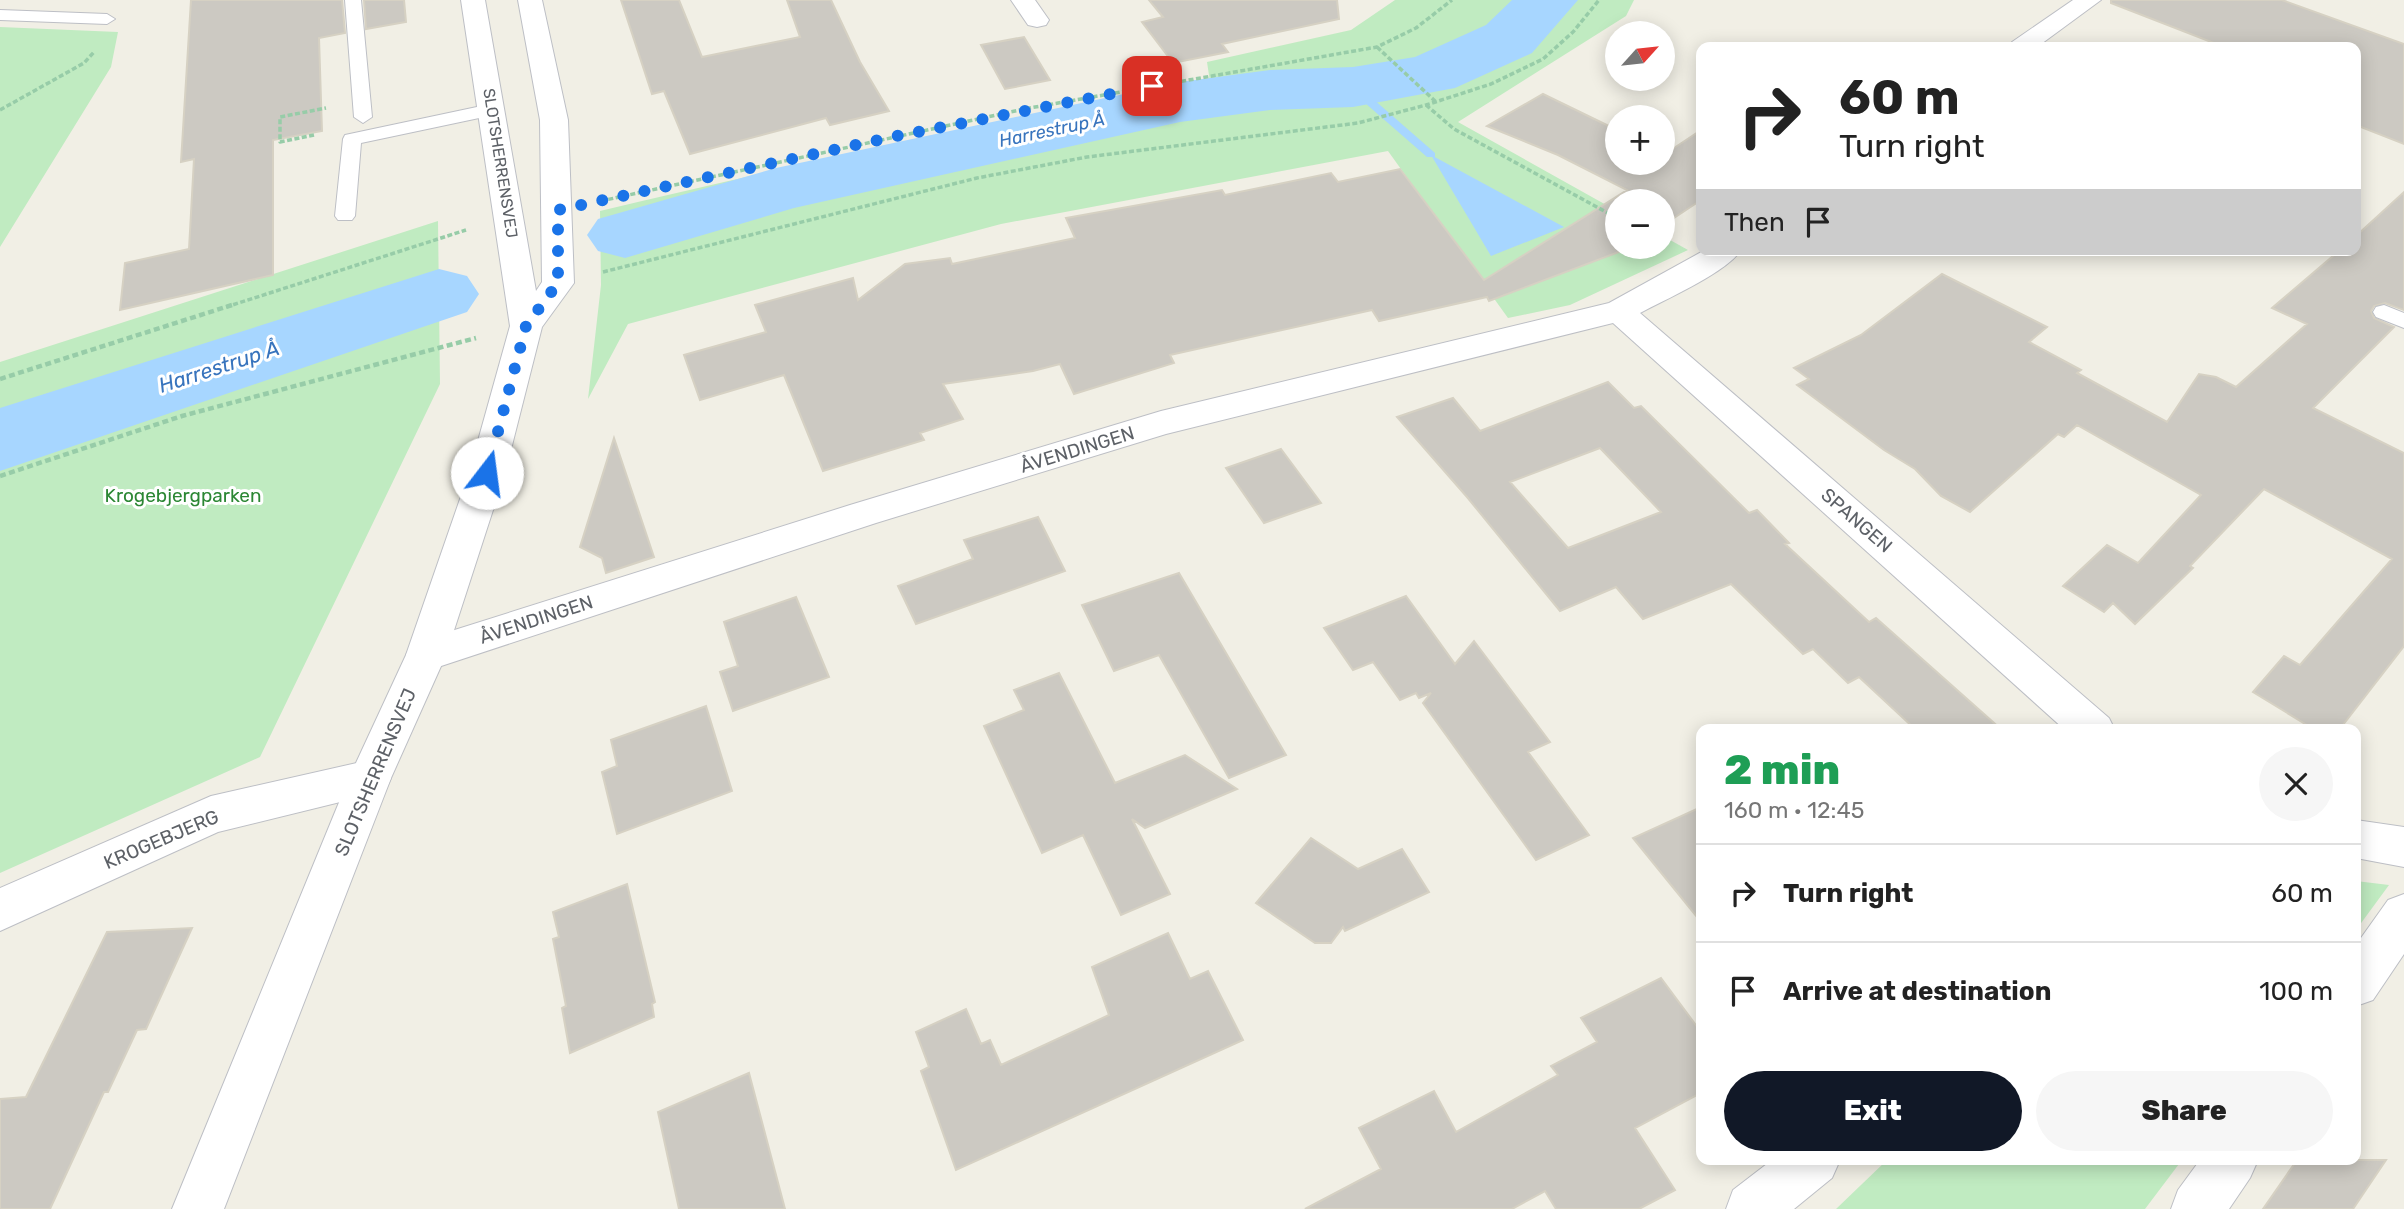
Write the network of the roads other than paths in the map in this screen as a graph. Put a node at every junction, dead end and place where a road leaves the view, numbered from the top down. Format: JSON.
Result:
{"nodes":[{"id":1,"x":353,"y":0,"type":"edge"},
{"id":2,"x":473,"y":0,"type":"edge"},
{"id":3,"x":530,"y":0,"type":"edge"},
{"id":4,"x":2089,"y":0,"type":"edge"},
{"id":5,"x":0,"y":15,"type":"edge"},
{"id":6,"x":107,"y":19,"type":"road end"},
{"id":7,"x":2028,"y":42,"type":"edge"},
{"id":8,"x":491,"y":110,"type":"junction"},
{"id":9,"x":363,"y":117,"type":"dead end"},
{"id":10,"x":345,"y":216,"type":"dead end"},
{"id":11,"x":1717,"y":256,"type":"edge"},
{"id":12,"x":1619,"y":311,"type":"junction"},
{"id":13,"x":526,"y":326,"type":"junction"},
{"id":14,"x":426,"y":654,"type":"junction"},
{"id":15,"x":2087,"y":724,"type":"edge"},
{"id":16,"x":370,"y":778,"type":"junction"},
{"id":17,"x":2361,"y":840,"type":"edge"},
{"id":18,"x":2404,"y":847,"type":"edge"},
{"id":19,"x":0,"y":910,"type":"edge"},
{"id":20,"x":2404,"y":915,"type":"edge"},
{"id":21,"x":2361,"y":977,"type":"edge"},
{"id":22,"x":1808,"y":1165,"type":"edge"},
{"id":23,"x":2228,"y":1165,"type":"edge"},
{"id":24,"x":198,"y":1209,"type":"edge"},
{"id":25,"x":1752,"y":1209,"type":"edge"},
{"id":26,"x":2197,"y":1209,"type":"edge"}],
"edges":[{"from":1,"to":9,"type":"lane"},
{"from":2,"to":8,"type":"street","name":"SLOTSHERRENSVEJ"},
{"from":3,"to":13,"type":"street","name":"SLOTSHERRENSVEJ"},
{"from":4,"to":7,"type":"street"},
{"from":5,"to":6,"type":"lane"},
{"from":8,"to":10,"type":"lane"},
{"from":8,"to":13,"type":"street","name":"SLOTSHERRENSVEJ"},
{"from":11,"to":12,"type":"street","name":"ÅVENDINGEN"},
{"from":12,"to":14,"type":"street","name":"ÅVENDINGEN"},
{"from":12,"to":15,"type":"street","name":"SPANGEN"},
{"from":13,"to":14,"type":"street","name":"SLOTSHERRENSVEJ"},
{"from":14,"to":16,"type":"street","name":"SLOTSHERRENSVEJ"},
{"from":16,"to":19,"type":"street","name":"KROGEBJERG"},
{"from":16,"to":24,"type":"street","name":"SLOTSHERRENSVEJ"},
{"from":17,"to":18,"type":"street"},
{"from":20,"to":21,"type":"street"},
{"from":22,"to":25,"type":"street"},
{"from":23,"to":26,"type":"street"}]}
